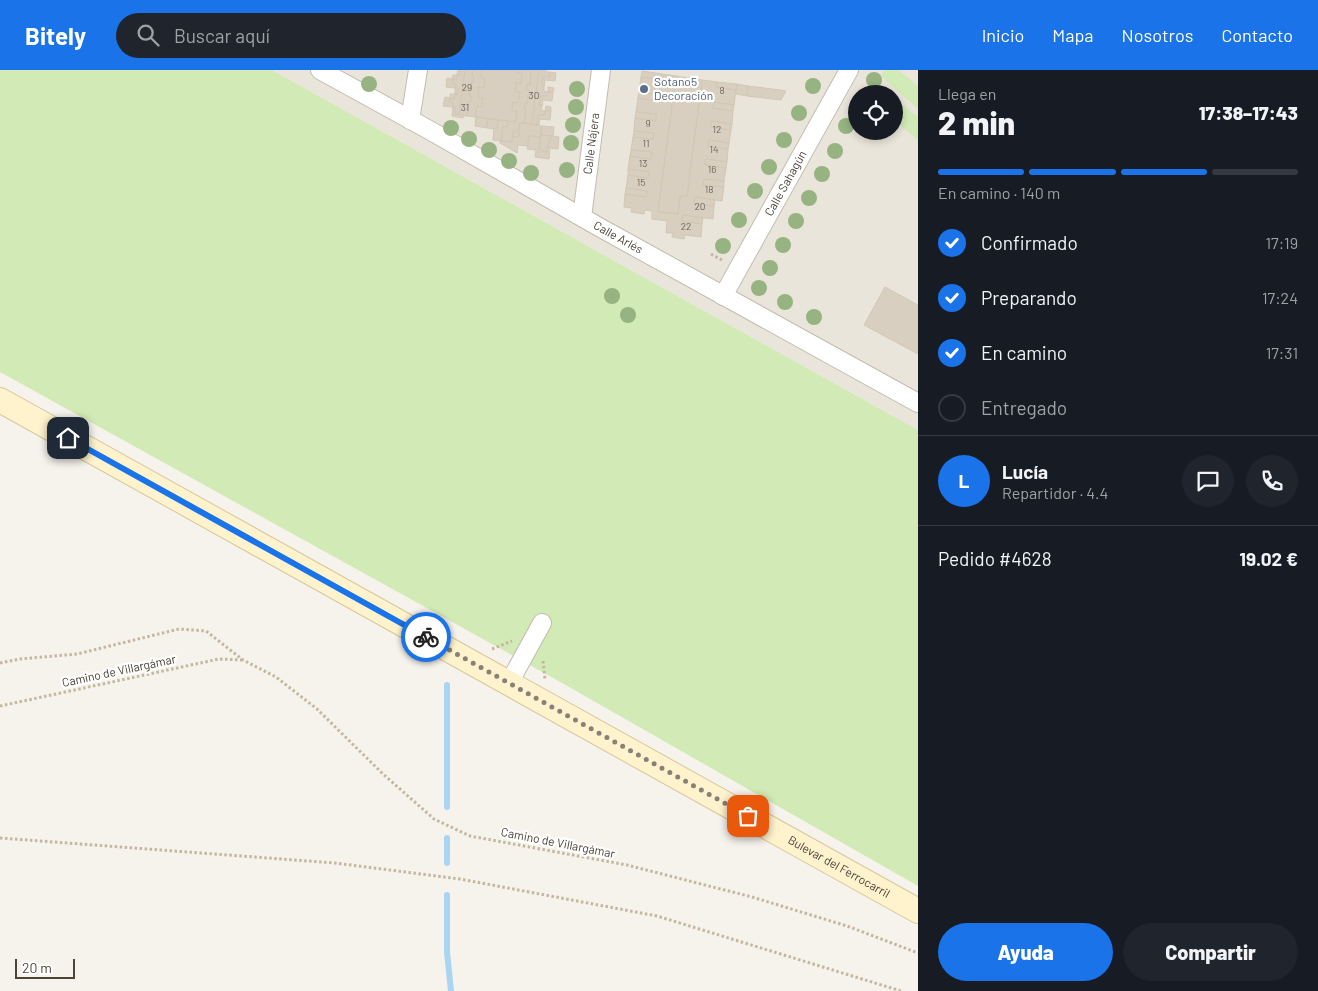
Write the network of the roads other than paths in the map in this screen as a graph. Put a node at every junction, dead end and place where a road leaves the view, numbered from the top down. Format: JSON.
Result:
{"nodes":[{"id":1,"x":320,"y":70,"type":"edge"},
{"id":2,"x":418,"y":70,"type":"edge"},
{"id":3,"x":601,"y":70,"type":"edge"},
{"id":4,"x":848,"y":70,"type":"edge"},
{"id":5,"x":410,"y":120,"type":"junction"},
{"id":6,"x":582,"y":217,"type":"junction"},
{"id":7,"x":723,"y":296,"type":"junction"},
{"id":8,"x":0,"y":400,"type":"edge"},
{"id":9,"x":918,"y":404,"type":"edge"},
{"id":10,"x":542,"y":623,"type":"dead end"},
{"id":11,"x":509,"y":683,"type":"junction"},
{"id":12,"x":918,"y":910,"type":"edge"}],
"edges":[{"from":1,"to":5,"type":"street","name":"Calle Arlés"},
{"from":2,"to":5,"type":"street"},
{"from":3,"to":6,"type":"street","name":"Calle Nájera"},
{"from":4,"to":7,"type":"street","name":"Calle Sahagún"},
{"from":5,"to":6,"type":"street","name":"Calle Arlés"},
{"from":6,"to":7,"type":"street","name":"Calle Arlés"},
{"from":7,"to":9,"type":"street","name":"Calle Arlés"},
{"from":8,"to":11,"type":"main road","name":"Bulevar del Ferrocarril"},
{"from":10,"to":11,"type":"street"},
{"from":11,"to":12,"type":"main road","name":"Bulevar del Ferrocarril"}]}
